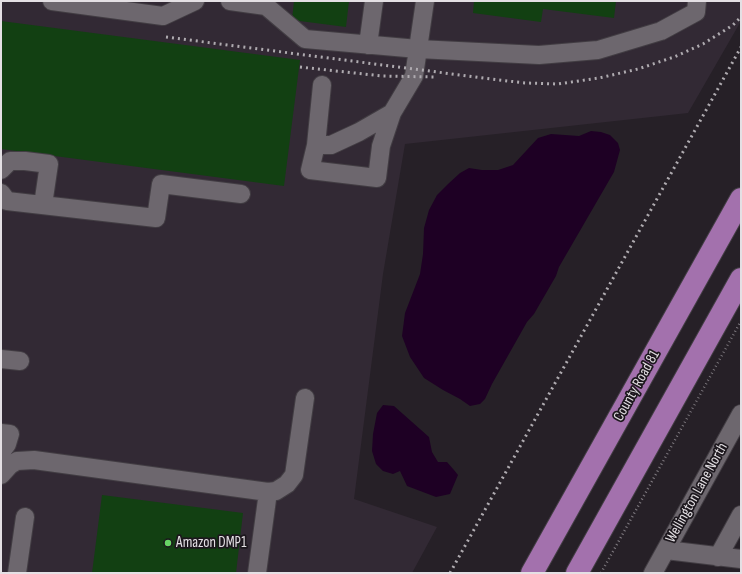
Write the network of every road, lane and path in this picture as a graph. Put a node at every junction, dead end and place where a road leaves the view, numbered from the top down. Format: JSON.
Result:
{"nodes":[{"id":1,"x":195,"y":1,"type":"edge"},
{"id":2,"x":230,"y":1,"type":"edge"},
{"id":3,"x":374,"y":1,"type":"edge"},
{"id":4,"x":425,"y":1,"type":"edge"},
{"id":5,"x":697,"y":1,"type":"edge"},
{"id":6,"x":63,"y":2,"type":"edge"},
{"id":7,"x":368,"y":45,"type":"junction"},
{"id":8,"x":418,"y":49,"type":"junction"},
{"id":9,"x":322,"y":85,"type":"dead end"},
{"id":10,"x":392,"y":113,"type":"junction"},
{"id":11,"x":316,"y":145,"type":"junction"},
{"id":12,"x":1,"y":170,"type":"edge"},
{"id":13,"x":1,"y":193,"type":"edge"},
{"id":14,"x":241,"y":194,"type":"dead end"},
{"id":15,"x":741,"y":199,"type":"edge"},
{"id":16,"x":43,"y":205,"type":"junction"},
{"id":17,"x":741,"y":279,"type":"edge"},
{"id":18,"x":741,"y":321,"type":"edge"},
{"id":19,"x":1,"y":359,"type":"edge"},
{"id":20,"x":20,"y":361,"type":"dead end"},
{"id":21,"x":305,"y":398,"type":"dead end"},
{"id":22,"x":741,"y":414,"type":"edge"},
{"id":23,"x":1,"y":433,"type":"edge"},
{"id":24,"x":1,"y":452,"type":"edge"},
{"id":25,"x":1,"y":475,"type":"edge"},
{"id":26,"x":268,"y":492,"type":"junction"},
{"id":27,"x":741,"y":515,"type":"edge"},
{"id":28,"x":25,"y":517,"type":"dead end"},
{"id":29,"x":666,"y":550,"type":"junction"},
{"id":30,"x":718,"y":557,"type":"junction"},
{"id":31,"x":741,"y":560,"type":"edge"},
{"id":32,"x":17,"y":573,"type":"edge"},
{"id":33,"x":257,"y":573,"type":"edge"},
{"id":34,"x":532,"y":573,"type":"edge"},
{"id":35,"x":577,"y":573,"type":"edge"},
{"id":36,"x":601,"y":573,"type":"edge"},
{"id":37,"x":653,"y":573,"type":"edge"}],
"edges":[{"from":1,"to":6,"type":"street"},
{"from":2,"to":7,"type":"street"},
{"from":3,"to":7,"type":"street"},
{"from":4,"to":8,"type":"street"},
{"from":5,"to":8,"type":"street"},
{"from":7,"to":8,"type":"street"},
{"from":8,"to":10,"type":"street"},
{"from":9,"to":11,"type":"street"},
{"from":10,"to":11,"type":"street"},
{"from":10,"to":11,"type":"street"},
{"from":12,"to":16,"type":"street"},
{"from":13,"to":16,"type":"street"},
{"from":14,"to":16,"type":"street"},
{"from":15,"to":34,"type":"highway","name":"County Road 81"},
{"from":17,"to":35,"type":"highway"},
{"from":18,"to":36,"type":"path"},
{"from":19,"to":20,"type":"street"},
{"from":21,"to":26,"type":"street"},
{"from":22,"to":29,"type":"street","name":"Wellington Lane North"},
{"from":23,"to":24,"type":"street"},
{"from":25,"to":26,"type":"street"},
{"from":26,"to":33,"type":"street"},
{"from":27,"to":30,"type":"street"},
{"from":28,"to":32,"type":"street"},
{"from":29,"to":30,"type":"street"},
{"from":29,"to":37,"type":"street","name":"Wellington Lane North"},
{"from":30,"to":31,"type":"street"}]}
